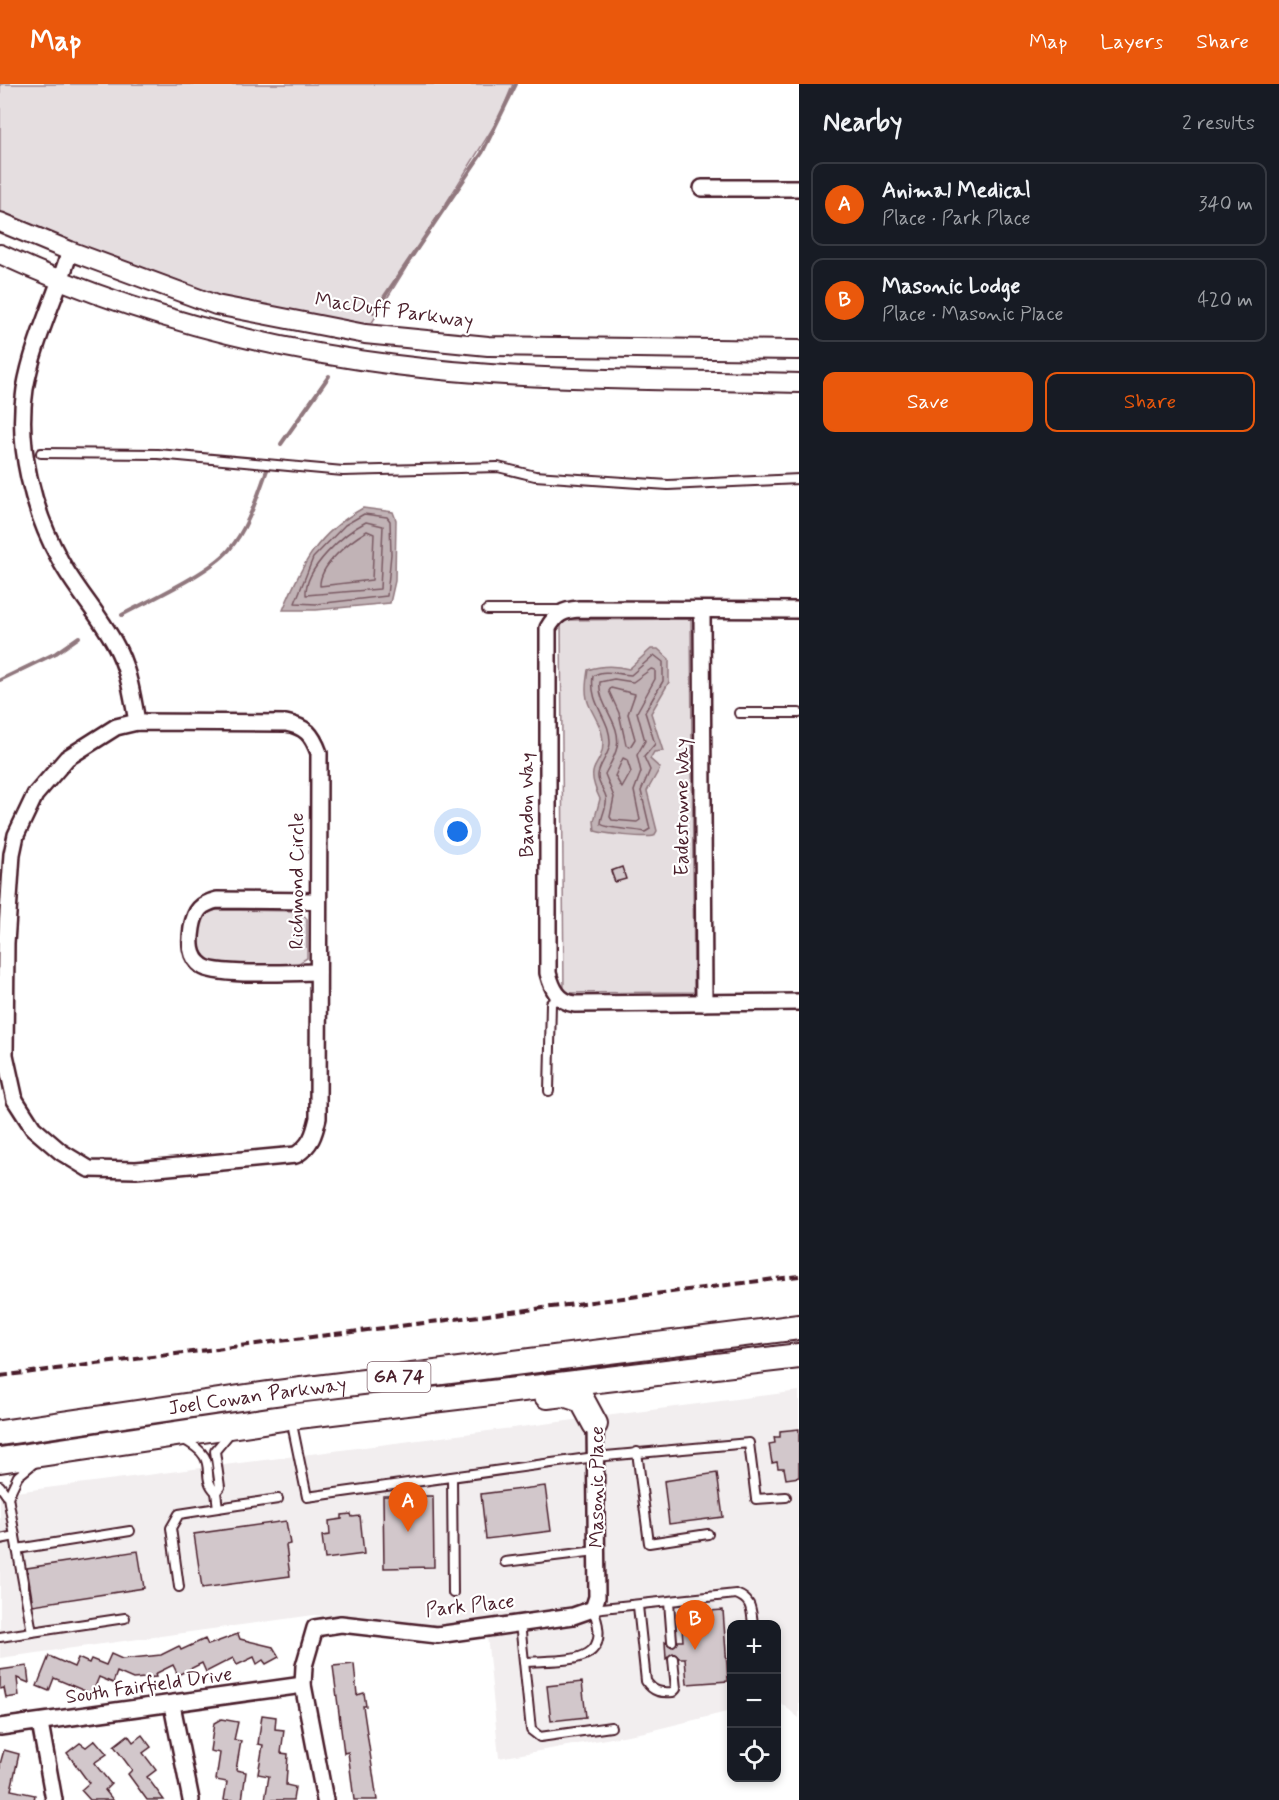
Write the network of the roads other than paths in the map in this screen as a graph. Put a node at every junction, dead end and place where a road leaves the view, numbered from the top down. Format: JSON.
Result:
{"nodes":[{"id":1,"x":702,"y":188,"type":"dead end"},
{"id":2,"x":799,"y":188,"type":"edge"},
{"id":3,"x":0,"y":222,"type":"edge"},
{"id":4,"x":70,"y":251,"type":"junction"},
{"id":5,"x":0,"y":254,"type":"edge"},
{"id":6,"x":62,"y":279,"type":"junction"},
{"id":7,"x":799,"y":350,"type":"edge"},
{"id":8,"x":799,"y":383,"type":"edge"},
{"id":9,"x":41,"y":453,"type":"dead end"},
{"id":10,"x":799,"y":479,"type":"edge"},
{"id":11,"x":487,"y":610,"type":"dead end"},
{"id":12,"x":564,"y":610,"type":"junction"},
{"id":13,"x":799,"y":610,"type":"edge"},
{"id":14,"x":702,"y":611,"type":"junction"},
{"id":15,"x":739,"y":713,"type":"dead end"},
{"id":16,"x":799,"y":713,"type":"edge"},
{"id":17,"x":137,"y":722,"type":"junction"},
{"id":18,"x":318,"y":901,"type":"junction"},
{"id":19,"x":3,"y":943,"type":"edge"},
{"id":20,"x":318,"y":972,"type":"junction"},
{"id":21,"x":560,"y":997,"type":"junction"},
{"id":22,"x":799,"y":1002,"type":"edge"},
{"id":23,"x":704,"y":1004,"type":"junction"},
{"id":24,"x":3,"y":1015,"type":"edge"},
{"id":25,"x":549,"y":1091,"type":"dead end"},
{"id":26,"x":799,"y":1327,"type":"edge"},
{"id":27,"x":799,"y":1356,"type":"edge"},
{"id":28,"x":628,"y":1376,"type":"junction"},
{"id":29,"x":423,"y":1401,"type":"junction"},
{"id":30,"x":290,"y":1417,"type":"junction"},
{"id":31,"x":596,"y":1424,"type":"junction"},
{"id":32,"x":237,"y":1425,"type":"junction"},
{"id":33,"x":0,"y":1433,"type":"edge"},
{"id":34,"x":172,"y":1434,"type":"junction"},
{"id":35,"x":637,"y":1452,"type":"junction"},
{"id":36,"x":51,"y":1453,"type":"junction"},
{"id":37,"x":595,"y":1457,"type":"junction"},
{"id":38,"x":0,"y":1460,"type":"edge"},
{"id":39,"x":452,"y":1477,"type":"junction"},
{"id":40,"x":0,"y":1485,"type":"edge"},
{"id":41,"x":216,"y":1492,"type":"junction"},
{"id":42,"x":8,"y":1497,"type":"junction"},
{"id":43,"x":786,"y":1497,"type":"dead end"},
{"id":44,"x":278,"y":1499,"type":"dead end"},
{"id":45,"x":218,"y":1508,"type":"junction"},
{"id":46,"x":130,"y":1531,"type":"dead end"},
{"id":47,"x":708,"y":1534,"type":"dead end"},
{"id":48,"x":15,"y":1536,"type":"junction"},
{"id":49,"x":0,"y":1539,"type":"edge"},
{"id":50,"x":18,"y":1549,"type":"junction"},
{"id":51,"x":596,"y":1551,"type":"junction"},
{"id":52,"x":505,"y":1562,"type":"dead end"},
{"id":53,"x":179,"y":1587,"type":"dead end"},
{"id":54,"x":453,"y":1593,"type":"dead end"},
{"id":55,"x":669,"y":1602,"type":"junction"},
{"id":56,"x":638,"y":1606,"type":"junction"},
{"id":57,"x":593,"y":1609,"type":"junction"},
{"id":58,"x":125,"y":1618,"type":"dead end"},
{"id":59,"x":753,"y":1620,"type":"edge"},
{"id":60,"x":520,"y":1621,"type":"junction"},
{"id":61,"x":32,"y":1632,"type":"junction"},
{"id":62,"x":0,"y":1637,"type":"edge"},
{"id":63,"x":672,"y":1641,"type":"dead end"},
{"id":64,"x":674,"y":1659,"type":"dead end"},
{"id":65,"x":524,"y":1662,"type":"junction"},
{"id":66,"x":303,"y":1685,"type":"junction"},
{"id":67,"x":172,"y":1705,"type":"junction"},
{"id":68,"x":39,"y":1723,"type":"junction"},
{"id":69,"x":0,"y":1727,"type":"edge"},
{"id":70,"x":611,"y":1727,"type":"dead end"},
{"id":71,"x":54,"y":1800,"type":"edge"},
{"id":72,"x":191,"y":1800,"type":"edge"},
{"id":73,"x":325,"y":1800,"type":"edge"}],
"edges":[{"from":1,"to":2,"type":"street"},
{"from":3,"to":4,"type":"street","name":"MacDuff Parkway"},
{"from":4,"to":6,"type":"street"},
{"from":4,"to":7,"type":"street","name":"MacDuff Parkway"},
{"from":5,"to":6,"type":"street"},
{"from":6,"to":8,"type":"street"},
{"from":6,"to":17,"type":"street"},
{"from":9,"to":10,"type":"lane"},
{"from":11,"to":12,"type":"lane"},
{"from":12,"to":14,"type":"street"},
{"from":12,"to":21,"type":"street","name":"Bandon Way"},
{"from":13,"to":14,"type":"street"},
{"from":14,"to":23,"type":"street","name":"Eadestowne Way"},
{"from":15,"to":16,"type":"lane"},
{"from":17,"to":18,"type":"street","name":"Richmond Circle"},
{"from":17,"to":19,"type":"street","name":"Richmond Circle"},
{"from":18,"to":20,"type":"street","name":"Richmond Circle"},
{"from":18,"to":20,"type":"street"},
{"from":19,"to":24,"type":"street","name":"Richmond Circle"},
{"from":20,"to":24,"type":"street","name":"Richmond Circle"},
{"from":21,"to":23,"type":"street"},
{"from":21,"to":25,"type":"lane"},
{"from":22,"to":23,"type":"street"},
{"from":26,"to":33,"type":"main road","name":"Joel Cowan Parkway","number":"GA 74"},
{"from":27,"to":28,"type":"main road","name":"Joel Cowan Parkway","number":"GA 74"},
{"from":28,"to":29,"type":"main road","name":"Joel Cowan Parkway","number":"GA 74"},
{"from":28,"to":31,"type":"main road","name":"Masonic Place"},
{"from":29,"to":30,"type":"main road","name":"Joel Cowan Parkway","number":"GA 74"},
{"from":29,"to":31,"type":"main road"},
{"from":30,"to":32,"type":"main road","name":"Joel Cowan Parkway","number":"GA 74"},
{"from":30,"to":39,"type":"lane"},
{"from":31,"to":37,"type":"street","name":"Masonic Place"},
{"from":32,"to":34,"type":"main road","name":"Joel Cowan Parkway","number":"GA 74"},
{"from":32,"to":41,"type":"lane"},
{"from":34,"to":36,"type":"main road","name":"Joel Cowan Parkway","number":"GA 74"},
{"from":34,"to":41,"type":"lane"},
{"from":35,"to":37,"type":"lane"},
{"from":35,"to":43,"type":"lane"},
{"from":35,"to":47,"type":"lane"},
{"from":36,"to":38,"type":"main road","name":"Joel Cowan Parkway","number":"GA 74"},
{"from":36,"to":42,"type":"lane"},
{"from":37,"to":39,"type":"lane"},
{"from":37,"to":51,"type":"street","name":"Masonic Place"},
{"from":39,"to":54,"type":"lane"},
{"from":40,"to":42,"type":"lane"},
{"from":41,"to":45,"type":"lane"},
{"from":42,"to":48,"type":"lane"},
{"from":44,"to":45,"type":"lane"},
{"from":45,"to":53,"type":"lane"},
{"from":46,"to":50,"type":"lane"},
{"from":48,"to":49,"type":"lane"},
{"from":48,"to":50,"type":"lane"},
{"from":50,"to":61,"type":"lane"},
{"from":51,"to":52,"type":"lane"},
{"from":51,"to":57,"type":"street","name":"Masonic Place"},
{"from":55,"to":56,"type":"lane"},
{"from":55,"to":59,"type":"lane"},
{"from":55,"to":63,"type":"lane"},
{"from":56,"to":57,"type":"lane"},
{"from":56,"to":64,"type":"lane"},
{"from":57,"to":60,"type":"street","name":"Park Place"},
{"from":57,"to":65,"type":"lane"},
{"from":58,"to":61,"type":"lane"},
{"from":60,"to":65,"type":"lane"},
{"from":60,"to":66,"type":"street","name":"Park Place"},
{"from":61,"to":62,"type":"lane"},
{"from":65,"to":70,"type":"lane"},
{"from":66,"to":67,"type":"street","name":"South Fairfield Drive"},
{"from":66,"to":73,"type":"street"},
{"from":67,"to":68,"type":"street","name":"South Fairfield Drive"},
{"from":67,"to":72,"type":"street"},
{"from":68,"to":69,"type":"street","name":"South Fairfield Drive"},
{"from":68,"to":71,"type":"street"}]}
